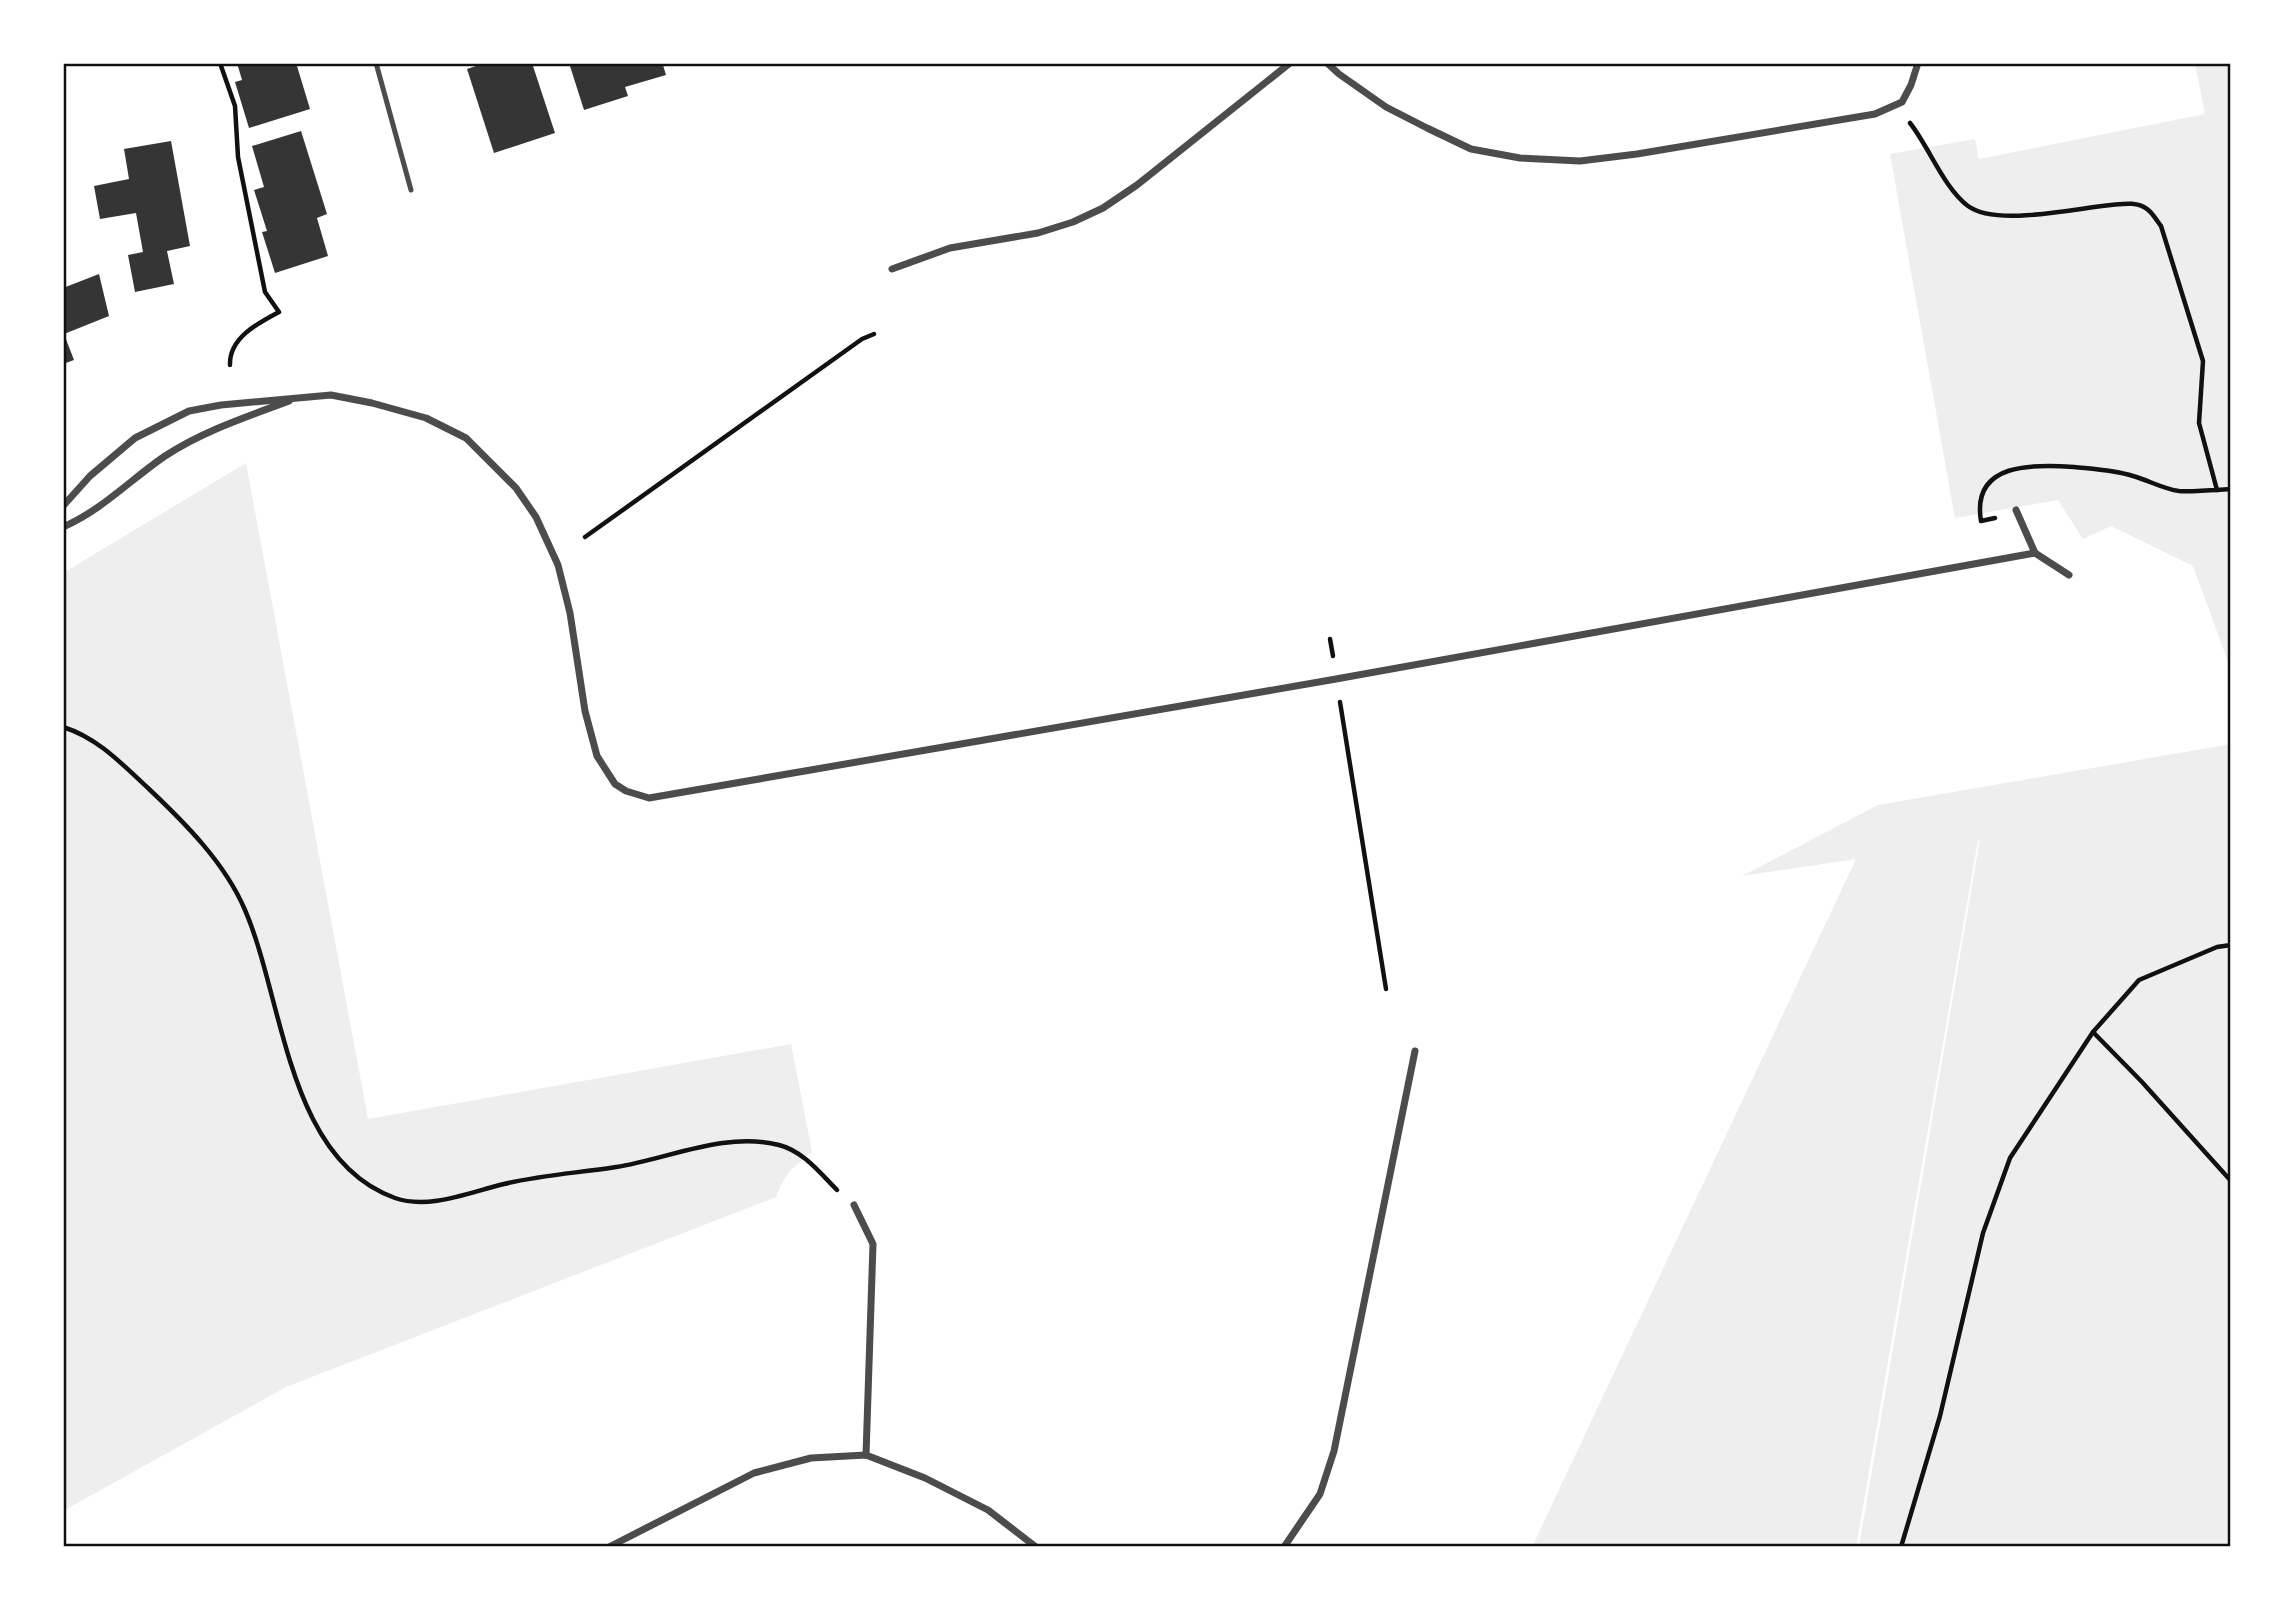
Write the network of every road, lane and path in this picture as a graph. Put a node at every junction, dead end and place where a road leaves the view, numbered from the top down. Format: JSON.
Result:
{"nodes":[{"id":1,"x":220,"y":63,"type":"edge"},
{"id":2,"x":376,"y":63,"type":"edge"},
{"id":3,"x":1290,"y":63,"type":"edge"},
{"id":4,"x":1327,"y":63,"type":"edge"},
{"id":5,"x":1918,"y":63,"type":"edge"},
{"id":6,"x":1909,"y":122,"type":"dead end"},
{"id":7,"x":411,"y":190,"type":"dead end"},
{"id":8,"x":892,"y":270,"type":"dead end"},
{"id":9,"x":874,"y":334,"type":"dead end"},
{"id":10,"x":230,"y":365,"type":"dead end"},
{"id":11,"x":299,"y":397,"type":"junction"},
{"id":12,"x":2231,"y":489,"type":"edge"},
{"id":13,"x":2217,"y":490,"type":"junction"},
{"id":14,"x":63,"y":506,"type":"edge"},
{"id":15,"x":2016,"y":510,"type":"dead end"},
{"id":16,"x":1981,"y":521,"type":"dead end"},
{"id":17,"x":63,"y":527,"type":"edge"},
{"id":18,"x":585,"y":537,"type":"dead end"},
{"id":19,"x":2035,"y":554,"type":"junction"},
{"id":20,"x":2069,"y":575,"type":"dead end"},
{"id":21,"x":1330,"y":639,"type":"dead end"},
{"id":22,"x":1334,"y":664,"type":"dead end"},
{"id":23,"x":1339,"y":694,"type":"dead end"},
{"id":24,"x":63,"y":727,"type":"edge"},
{"id":25,"x":2231,"y":945,"type":"edge"},
{"id":26,"x":1385,"y":989,"type":"dead end"},
{"id":27,"x":2093,"y":1032,"type":"junction"},
{"id":28,"x":1415,"y":1051,"type":"dead end"},
{"id":29,"x":2231,"y":1181,"type":"edge"},
{"id":30,"x":854,"y":1205,"type":"joint"},
{"id":31,"x":866,"y":1455,"type":"junction"},
{"id":32,"x":609,"y":1547,"type":"edge"},
{"id":33,"x":1036,"y":1547,"type":"edge"},
{"id":34,"x":1284,"y":1547,"type":"edge"},
{"id":35,"x":1902,"y":1547,"type":"edge"}],
"edges":[{"from":1,"to":10,"type":"path"},
{"from":2,"to":7,"type":"lane"},
{"from":3,"to":8,"type":"street"},
{"from":4,"to":5,"type":"street"},
{"from":6,"to":13,"type":"path"},
{"from":9,"to":18,"type":"path"},
{"from":11,"to":14,"type":"street"},
{"from":11,"to":17,"type":"street"},
{"from":11,"to":19,"type":"street"},
{"from":12,"to":13,"type":"path"},
{"from":13,"to":16,"type":"path"},
{"from":15,"to":19,"type":"street"},
{"from":19,"to":20,"type":"street"},
{"from":21,"to":22,"type":"path"},
{"from":23,"to":26,"type":"path"},
{"from":24,"to":30,"type":"path"},
{"from":25,"to":27,"type":"path"},
{"from":27,"to":29,"type":"path"},
{"from":27,"to":35,"type":"path"},
{"from":28,"to":34,"type":"street"},
{"from":30,"to":31,"type":"street"},
{"from":31,"to":32,"type":"street"},
{"from":31,"to":33,"type":"street"}]}
